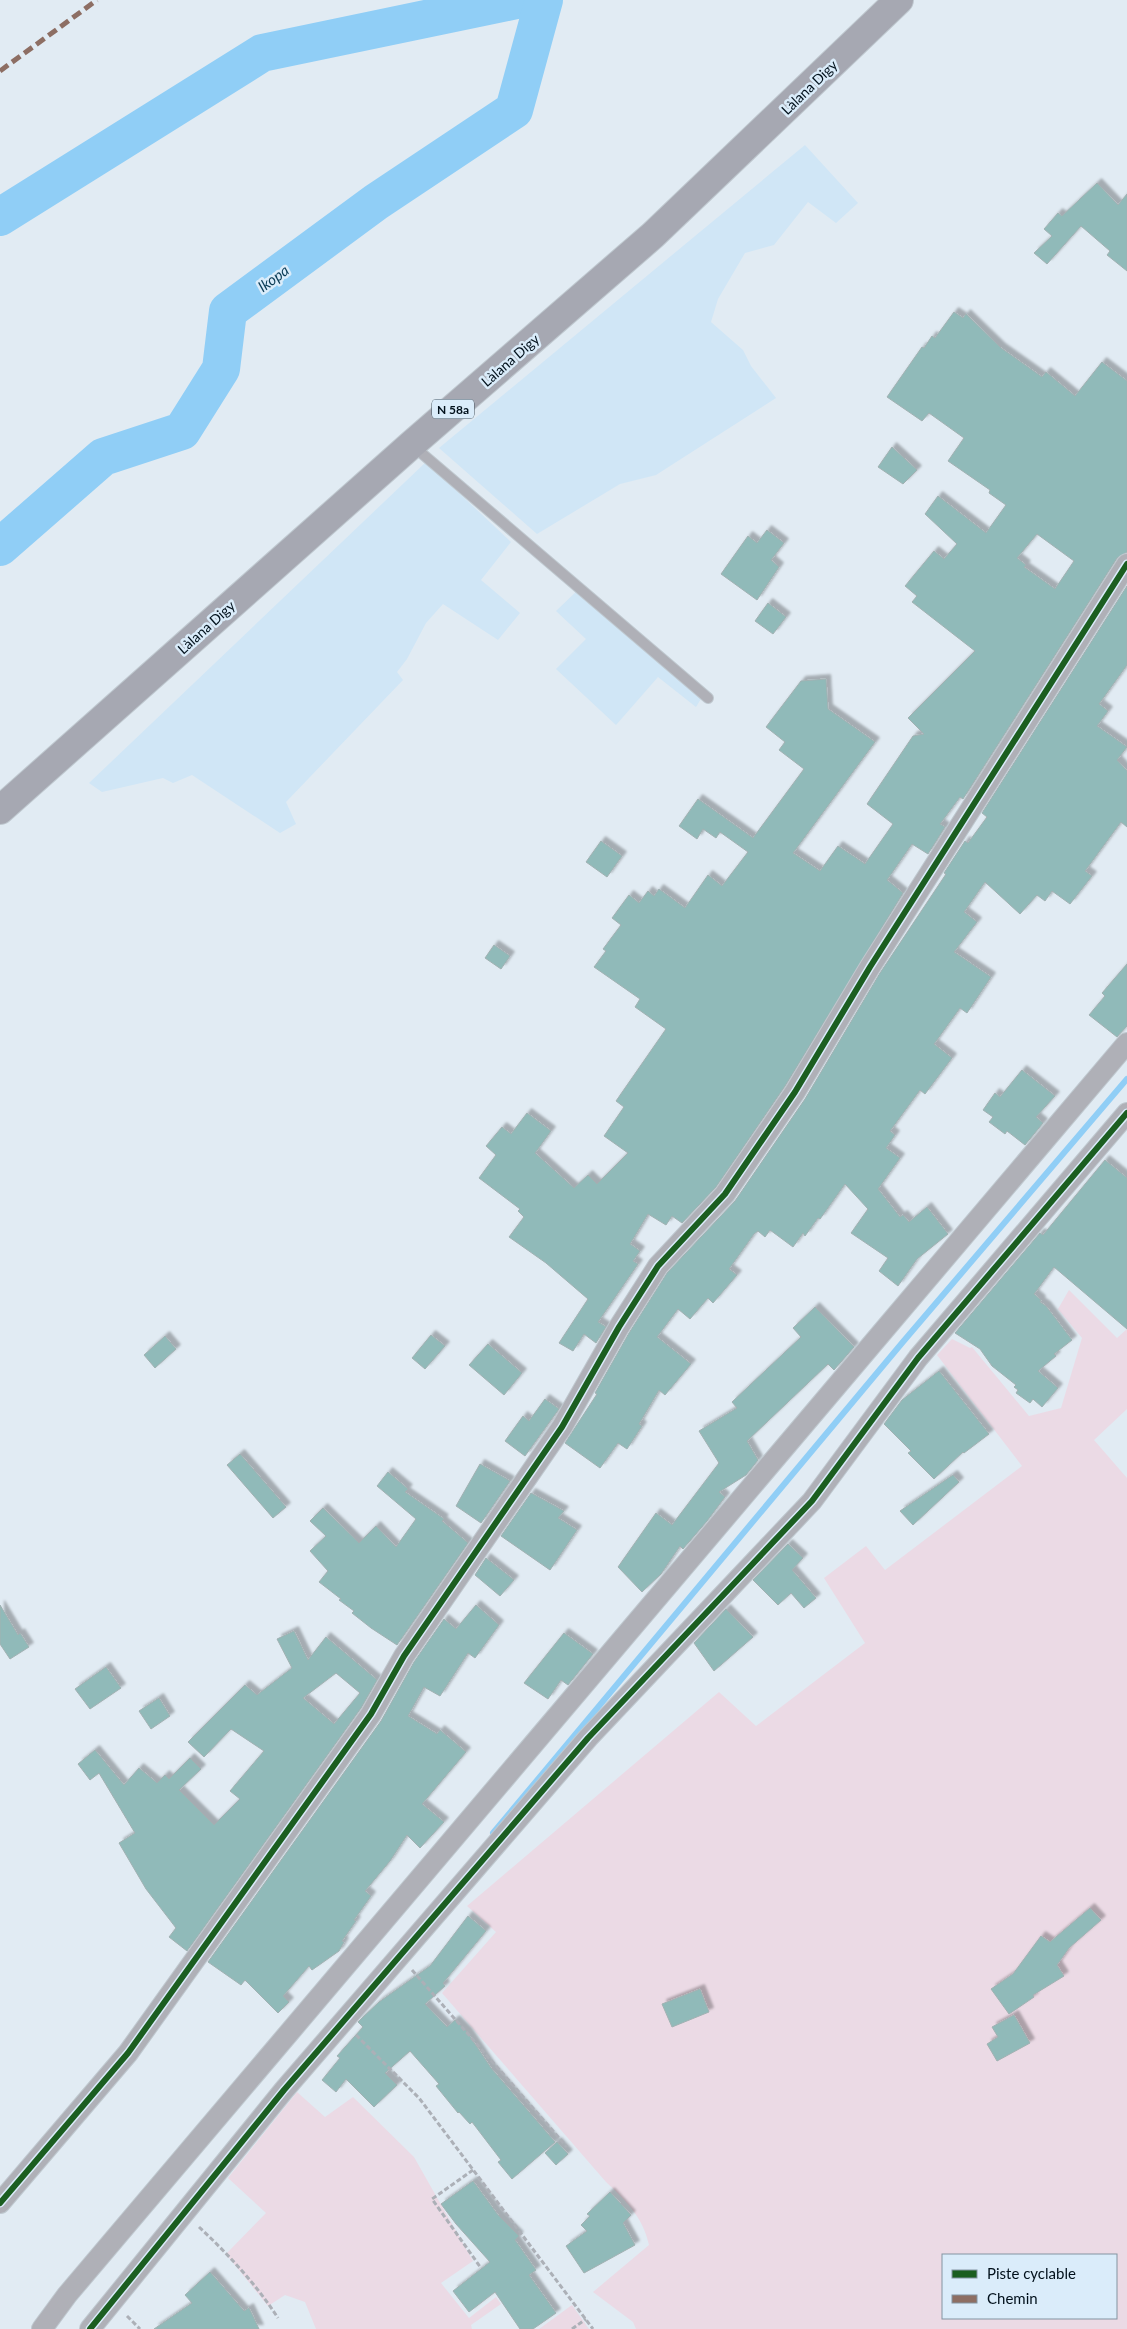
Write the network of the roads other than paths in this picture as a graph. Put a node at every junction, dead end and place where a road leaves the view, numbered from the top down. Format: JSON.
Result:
{"nodes":[{"id":1,"x":899,"y":0,"type":"edge"},
{"id":2,"x":412,"y":445,"type":"junction"},
{"id":3,"x":1127,"y":564,"type":"edge"},
{"id":4,"x":708,"y":698,"type":"dead end"},
{"id":5,"x":0,"y":810,"type":"edge"},
{"id":6,"x":1127,"y":1043,"type":"edge"},
{"id":7,"x":1127,"y":1112,"type":"edge"},
{"id":8,"x":0,"y":2203,"type":"edge"},
{"id":9,"x":42,"y":2329,"type":"edge"},
{"id":10,"x":90,"y":2329,"type":"edge"}],
"edges":[{"from":1,"to":2,"type":"main road","name":"Làlana Digy","number":"N 58a"},
{"from":2,"to":4,"type":"lane"},
{"from":2,"to":5,"type":"main road","name":"Làlana Digy","number":"N 58a"},
{"from":3,"to":8,"type":"street"},
{"from":6,"to":9,"type":"street"},
{"from":7,"to":10,"type":"street"}]}
